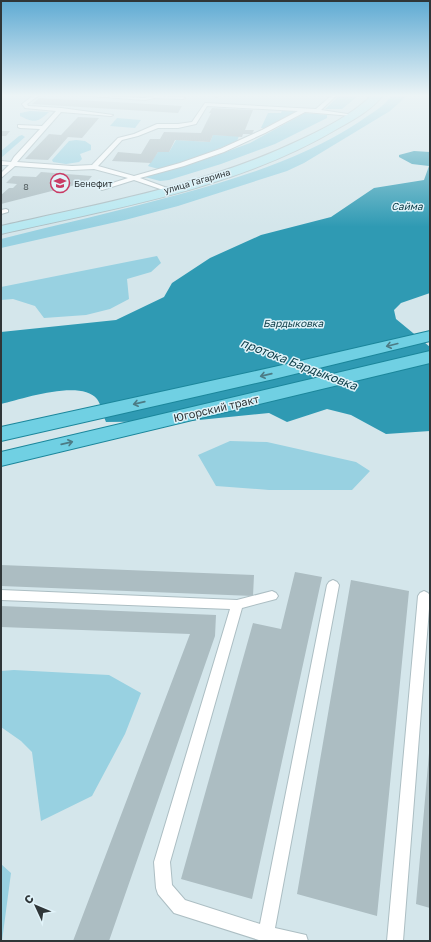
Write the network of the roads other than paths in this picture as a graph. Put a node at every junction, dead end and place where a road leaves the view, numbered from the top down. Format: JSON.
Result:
{"nodes":[{"id":1,"x":34,"y":139,"type":"edge"},
{"id":2,"x":120,"y":139,"type":"edge"},
{"id":3,"x":247,"y":139,"type":"edge"},
{"id":4,"x":310,"y":139,"type":"edge"},
{"id":5,"x":1,"y":163,"type":"edge"},
{"id":6,"x":13,"y":164,"type":"junction"},
{"id":7,"x":94,"y":167,"type":"junction"},
{"id":8,"x":1,"y":176,"type":"edge"},
{"id":9,"x":132,"y":178,"type":"junction"},
{"id":10,"x":102,"y":188,"type":"dead end"},
{"id":11,"x":168,"y":190,"type":"junction"},
{"id":12,"x":1,"y":230,"type":"edge"},
{"id":13,"x":430,"y":336,"type":"edge"},
{"id":14,"x":430,"y":357,"type":"edge"},
{"id":15,"x":1,"y":434,"type":"edge"},
{"id":16,"x":1,"y":459,"type":"edge"},
{"id":17,"x":333,"y":585,"type":"dead end"},
{"id":18,"x":1,"y":595,"type":"edge"},
{"id":19,"x":272,"y":596,"type":"dead end"},
{"id":20,"x":424,"y":596,"type":"dead end"},
{"id":21,"x":237,"y":605,"type":"junction"},
{"id":22,"x":266,"y":934,"type":"junction"},
{"id":23,"x":300,"y":941,"type":"edge"},
{"id":24,"x":395,"y":941,"type":"edge"}],
"edges":[{"from":1,"to":6,"type":"lane"},
{"from":2,"to":7,"type":"lane"},
{"from":3,"to":9,"type":"lane"},
{"from":4,"to":11,"type":"main road","name":"улица Гагарина"},
{"from":5,"to":6,"type":"lane"},
{"from":6,"to":7,"type":"lane"},
{"from":6,"to":8,"type":"lane"},
{"from":7,"to":9,"type":"lane"},
{"from":9,"to":10,"type":"lane"},
{"from":9,"to":11,"type":"lane"},
{"from":11,"to":12,"type":"main road","name":"улица Гагарина"},
{"from":13,"to":15,"type":"main road","name":"Югорский тракт","one_way":true},
{"from":16,"to":14,"type":"main road","name":"Югорский тракт","one_way":true},
{"from":17,"to":22,"type":"lane"},
{"from":18,"to":21,"type":"lane"},
{"from":19,"to":21,"type":"lane"},
{"from":20,"to":24,"type":"lane"},
{"from":21,"to":22,"type":"lane"},
{"from":22,"to":23,"type":"lane"}]}
